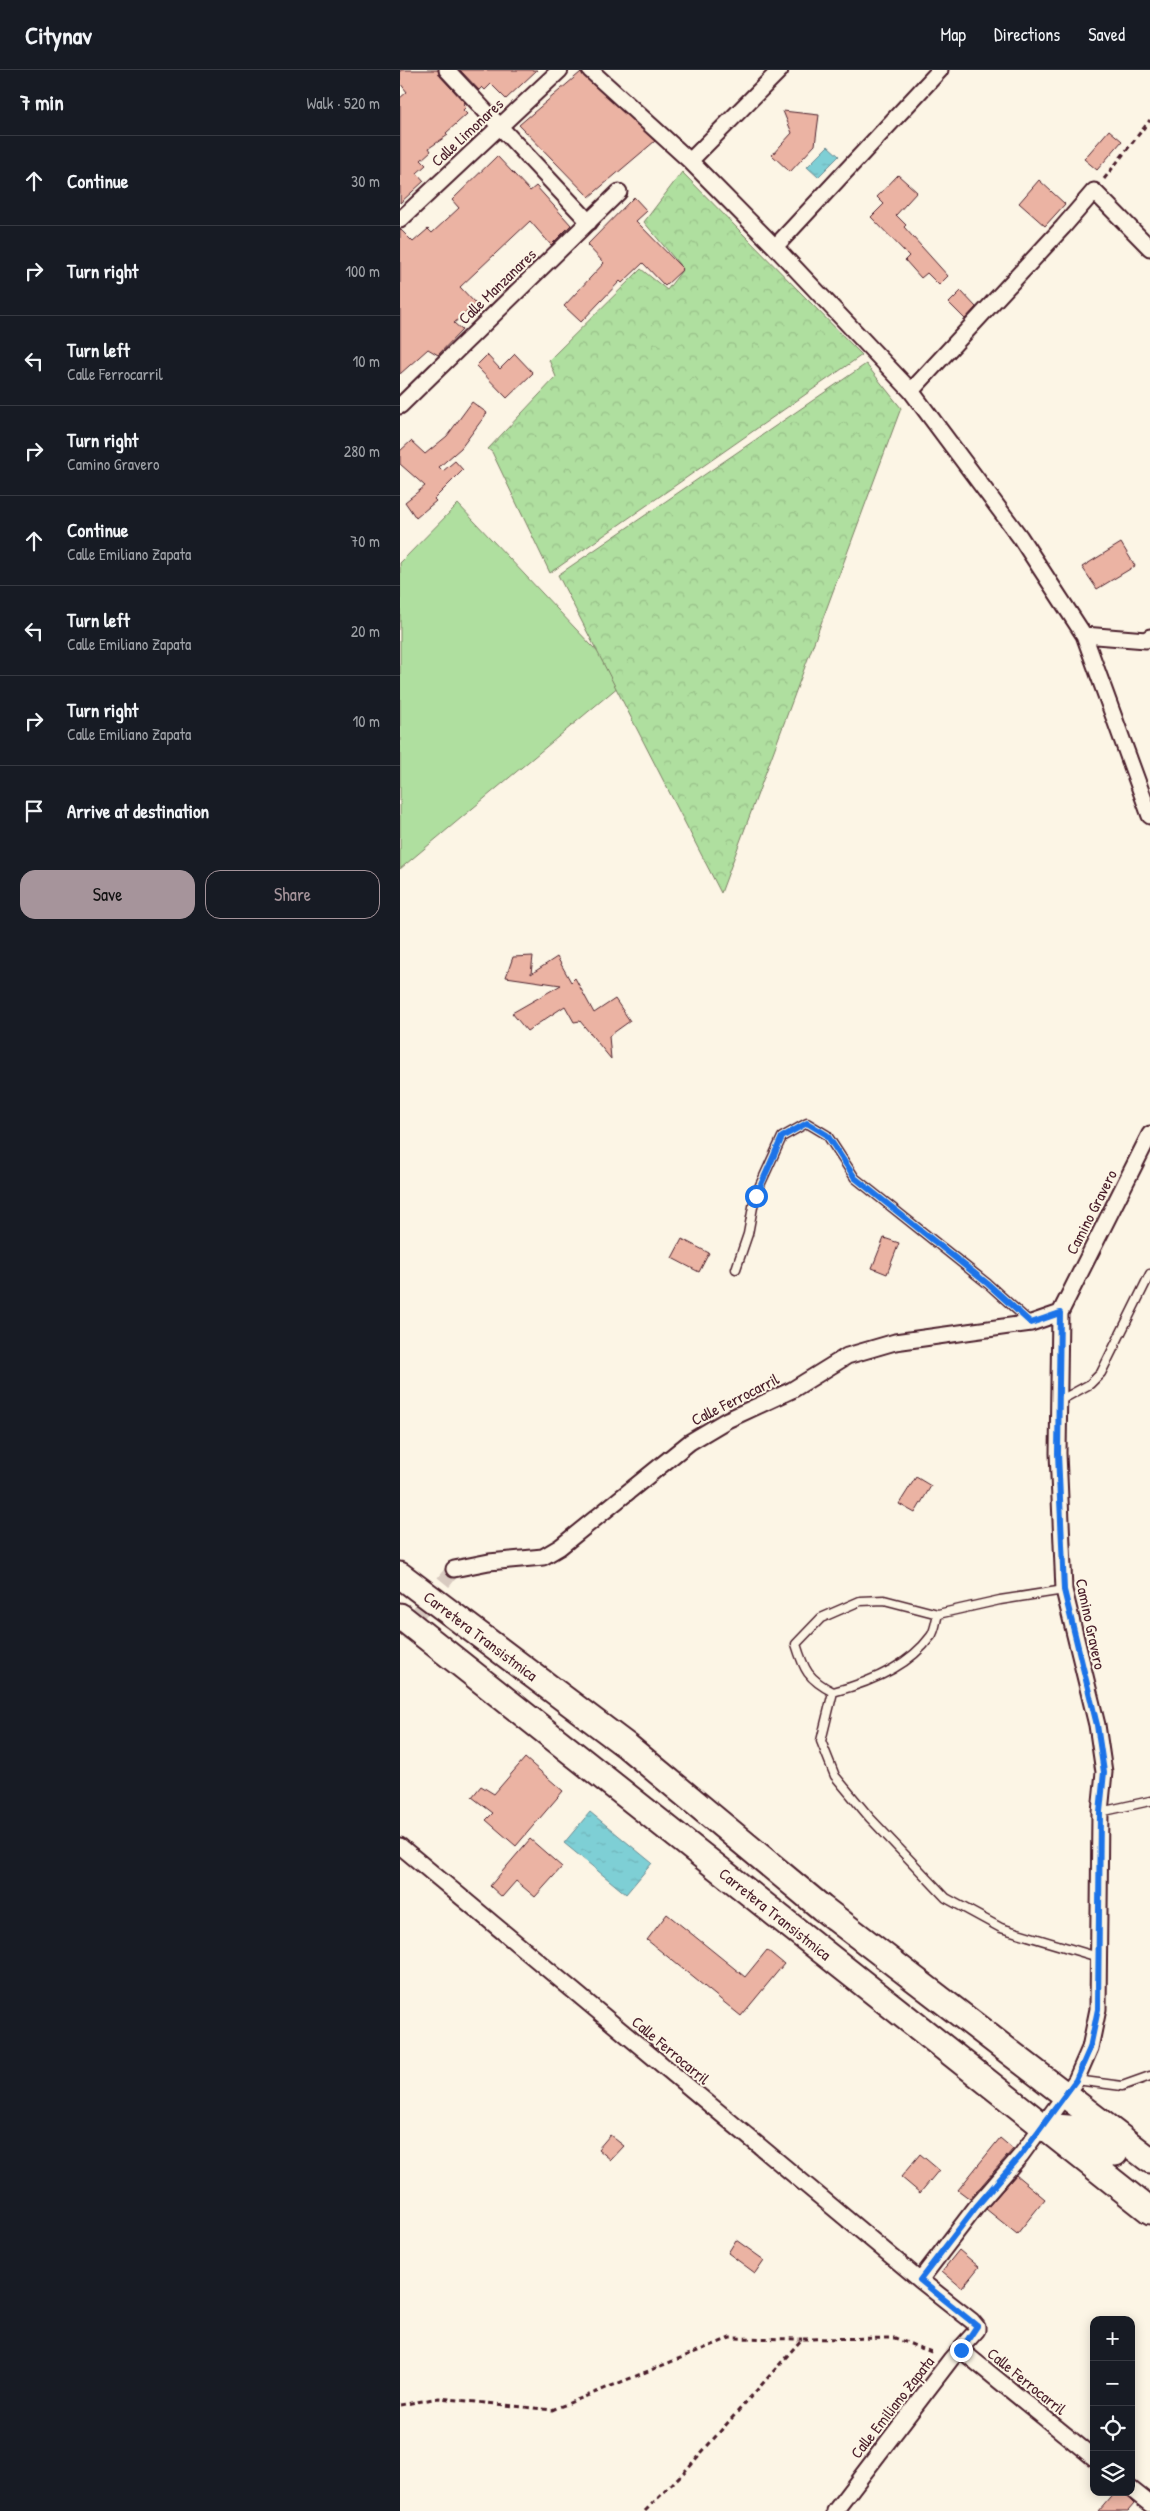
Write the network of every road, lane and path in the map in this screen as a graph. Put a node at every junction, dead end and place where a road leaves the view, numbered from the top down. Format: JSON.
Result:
{"nodes":[{"id":1,"x":447,"y":70,"type":"edge"},
{"id":2,"x":560,"y":70,"type":"edge"},
{"id":3,"x":590,"y":70,"type":"edge"},
{"id":4,"x":780,"y":70,"type":"edge"},
{"id":5,"x":940,"y":70,"type":"edge"},
{"id":6,"x":1150,"y":120,"type":"edge"},
{"id":7,"x":500,"y":125,"type":"junction"},
{"id":8,"x":690,"y":161,"type":"junction"},
{"id":9,"x":1094,"y":191,"type":"junction"},
{"id":10,"x":619,"y":192,"type":"dead end"},
{"id":11,"x":400,"y":220,"type":"edge"},
{"id":12,"x":589,"y":222,"type":"junction"},
{"id":13,"x":775,"y":247,"type":"junction"},
{"id":14,"x":1150,"y":248,"type":"edge"},
{"id":15,"x":911,"y":391,"type":"junction"},
{"id":16,"x":400,"y":406,"type":"edge"},
{"id":17,"x":1084,"y":635,"type":"junction"},
{"id":18,"x":1150,"y":637,"type":"edge"},
{"id":19,"x":1146,"y":791,"type":"edge"},
{"id":20,"x":1150,"y":816,"type":"edge"},
{"id":21,"x":1150,"y":1134,"type":"edge"},
{"id":22,"x":736,"y":1269,"type":"dead end"},
{"id":23,"x":1150,"y":1274,"type":"edge"},
{"id":24,"x":1060,"y":1313,"type":"junction"},
{"id":25,"x":1031,"y":1323,"type":"junction"},
{"id":26,"x":1059,"y":1401,"type":"junction"},
{"id":27,"x":454,"y":1569,"type":"tunnel mouth"},
{"id":28,"x":400,"y":1575,"type":"edge"},
{"id":29,"x":1064,"y":1590,"type":"junction"},
{"id":30,"x":938,"y":1614,"type":"junction"},
{"id":31,"x":400,"y":1616,"type":"edge"},
{"id":32,"x":833,"y":1692,"type":"junction"},
{"id":33,"x":1150,"y":1801,"type":"edge"},
{"id":34,"x":1100,"y":1812,"type":"junction"},
{"id":35,"x":400,"y":1846,"type":"edge"},
{"id":36,"x":1098,"y":1956,"type":"junction"},
{"id":37,"x":900,"y":2012,"type":"junction"},
{"id":38,"x":1150,"y":2076,"type":"edge"},
{"id":39,"x":1070,"y":2087,"type":"junction"},
{"id":40,"x":1042,"y":2126,"type":"junction"},
{"id":41,"x":1150,"y":2160,"type":"edge"},
{"id":42,"x":1150,"y":2178,"type":"edge"},
{"id":43,"x":1150,"y":2211,"type":"edge"},
{"id":44,"x":920,"y":2280,"type":"junction"},
{"id":45,"x":802,"y":2338,"type":"junction"},
{"id":46,"x":956,"y":2355,"type":"junction"},
{"id":47,"x":400,"y":2405,"type":"edge"},
{"id":48,"x":1090,"y":2455,"type":"edge"},
{"id":49,"x":1135,"y":2492,"type":"edge"},
{"id":50,"x":1150,"y":2504,"type":"edge"},
{"id":51,"x":645,"y":2511,"type":"edge"},
{"id":52,"x":835,"y":2511,"type":"edge"}],
"edges":[{"from":1,"to":7,"type":"street"},
{"from":2,"to":7,"type":"street","name":"Calle Limonares"},
{"from":3,"to":8,"type":"street"},
{"from":4,"to":8,"type":"street"},
{"from":5,"to":13,"type":"street"},
{"from":6,"to":9,"type":"path"},
{"from":7,"to":11,"type":"street","name":"Calle Limonares"},
{"from":7,"to":12,"type":"street"},
{"from":8,"to":13,"type":"street"},
{"from":9,"to":14,"type":"street"},
{"from":9,"to":15,"type":"street"},
{"from":10,"to":12,"type":"street","name":"Calle Manzanares"},
{"from":12,"to":16,"type":"street","name":"Calle Manzanares"},
{"from":13,"to":15,"type":"street"},
{"from":15,"to":17,"type":"street"},
{"from":17,"to":18,"type":"street"},
{"from":17,"to":19,"type":"street"},
{"from":19,"to":20,"type":"street"},
{"from":21,"to":24,"type":"street","name":"Camino Gravero"},
{"from":22,"to":25,"type":"lane"},
{"from":23,"to":26,"type":"lane"},
{"from":24,"to":25,"type":"street","name":"Calle Ferrocarril"},
{"from":24,"to":26,"type":"street","name":"Camino Gravero"},
{"from":25,"to":27,"type":"street","name":"Calle Ferrocarril"},
{"from":26,"to":29,"type":"street","name":"Camino Gravero"},
{"from":28,"to":39,"type":"main road","name":"Carretera Transistmica"},
{"from":29,"to":30,"type":"lane"},
{"from":29,"to":34,"type":"street","name":"Camino Gravero"},
{"from":30,"to":32,"type":"lane"},
{"from":30,"to":32,"type":"lane"},
{"from":31,"to":37,"type":"main road","name":"Carretera Transistmica"},
{"from":32,"to":36,"type":"lane"},
{"from":33,"to":34,"type":"lane"},
{"from":34,"to":36,"type":"street","name":"Camino Gravero"},
{"from":35,"to":44,"type":"street","name":"Calle Ferrocarril"},
{"from":36,"to":39,"type":"street","name":"Camino Gravero"},
{"from":37,"to":39,"type":"main road"},
{"from":37,"to":40,"type":"main road","name":"Carretera Transistmica"},
{"from":38,"to":39,"type":"lane"},
{"from":39,"to":40,"type":"street","name":"Camino Gravero"},
{"from":39,"to":41,"type":"main road","name":"Carretera Transistmica"},
{"from":40,"to":42,"type":"main road"},
{"from":40,"to":43,"type":"main road","name":"Carretera Transistmica"},
{"from":40,"to":44,"type":"street"},
{"from":44,"to":46,"type":"street","name":"Calle Emiliano Zapata"},
{"from":45,"to":46,"type":"path"},
{"from":45,"to":47,"type":"path"},
{"from":45,"to":51,"type":"path"},
{"from":46,"to":48,"type":"street","name":"Calle Ferrocarril"},
{"from":46,"to":52,"type":"street","name":"Calle Emiliano Zapata"},
{"from":49,"to":50,"type":"street"}]}
